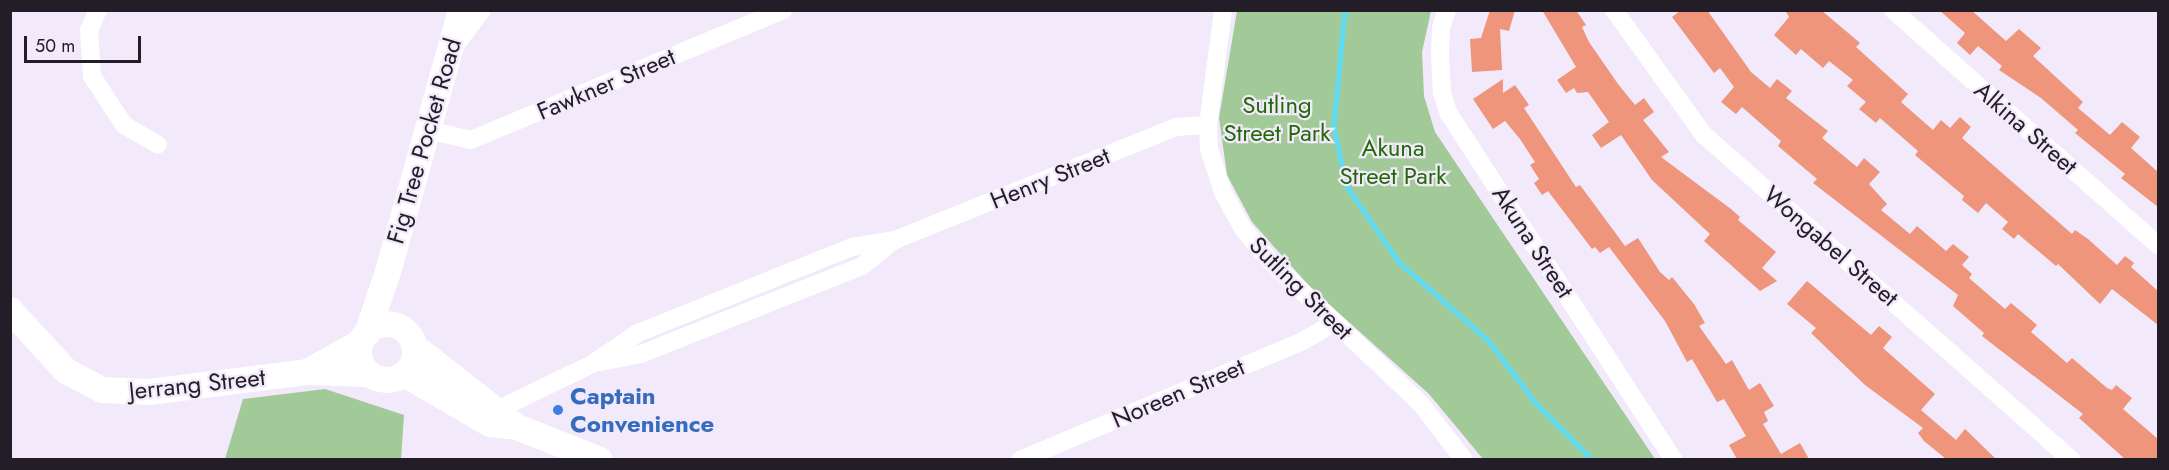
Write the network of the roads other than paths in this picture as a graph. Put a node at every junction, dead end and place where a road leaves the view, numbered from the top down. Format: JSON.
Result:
{"nodes":[{"id":1,"x":98,"y":10,"type":"edge"},
{"id":2,"x":461,"y":10,"type":"edge"},
{"id":3,"x":482,"y":10,"type":"edge"},
{"id":4,"x":783,"y":10,"type":"edge"},
{"id":5,"x":1223,"y":10,"type":"edge"},
{"id":6,"x":1448,"y":10,"type":"edge"},
{"id":7,"x":1614,"y":10,"type":"edge"},
{"id":8,"x":1893,"y":10,"type":"edge"},
{"id":9,"x":447,"y":56,"type":"junction"},
{"id":10,"x":1208,"y":124,"type":"junction"},
{"id":11,"x":428,"y":130,"type":"junction"},
{"id":12,"x":158,"y":145,"type":"dead end"},
{"id":13,"x":2158,"y":245,"type":"edge"},
{"id":14,"x":388,"y":272,"type":"junction"},
{"id":15,"x":10,"y":310,"type":"edge"},
{"id":16,"x":1334,"y":323,"type":"junction"},
{"id":17,"x":364,"y":338,"type":"junction"},
{"id":18,"x":410,"y":339,"type":"junction"},
{"id":19,"x":307,"y":372,"type":"junction"},
{"id":20,"x":370,"y":374,"type":"junction"},
{"id":21,"x":404,"y":374,"type":"junction"},
{"id":22,"x":494,"y":416,"type":"junction"},
{"id":23,"x":600,"y":459,"type":"edge"},
{"id":24,"x":1020,"y":459,"type":"edge"},
{"id":25,"x":1464,"y":459,"type":"edge"},
{"id":26,"x":1674,"y":459,"type":"edge"},
{"id":27,"x":2072,"y":459,"type":"edge"}],
"edges":[{"from":1,"to":12,"type":"street"},
{"from":2,"to":9,"type":"main road","name":"Fig Tree Pocket Road"},
{"from":3,"to":9,"type":"street"},
{"from":4,"to":11,"type":"street","name":"Fawkner Street"},
{"from":5,"to":10,"type":"street","name":"Sutling Street"},
{"from":6,"to":26,"type":"street","name":"Akuna Street"},
{"from":7,"to":27,"type":"street","name":"Wongabel Street"},
{"from":8,"to":13,"type":"street","name":"Alkina Street"},
{"from":9,"to":11,"type":"main road","name":"Fig Tree Pocket Road"},
{"from":10,"to":16,"type":"street","name":"Sutling Street"},
{"from":10,"to":22,"type":"street","name":"Henry Street"},
{"from":11,"to":14,"type":"main road","name":"Fig Tree Pocket Road"},
{"from":14,"to":17,"type":"main road","name":"Fig Tree Pocket Road"},
{"from":14,"to":18,"type":"main road","name":"Fig Tree Pocket Road"},
{"from":15,"to":19,"type":"main road","name":"Jerrang Street"},
{"from":16,"to":24,"type":"street","name":"Noreen Street"},
{"from":16,"to":25,"type":"street","name":"Sutling Street"},
{"from":17,"to":18,"type":"main road"},
{"from":17,"to":19,"type":"main road","name":"Jerrang Street"},
{"from":17,"to":20,"type":"main road"},
{"from":18,"to":21,"type":"main road"},
{"from":18,"to":22,"type":"main road","name":"Fig Tree Pocket Road"},
{"from":19,"to":20,"type":"main road","name":"Jerrang Street"},
{"from":20,"to":21,"type":"main road"},
{"from":21,"to":22,"type":"main road","name":"Fig Tree Pocket Road"},
{"from":22,"to":23,"type":"main road","name":"Fig Tree Pocket Road"}]}
